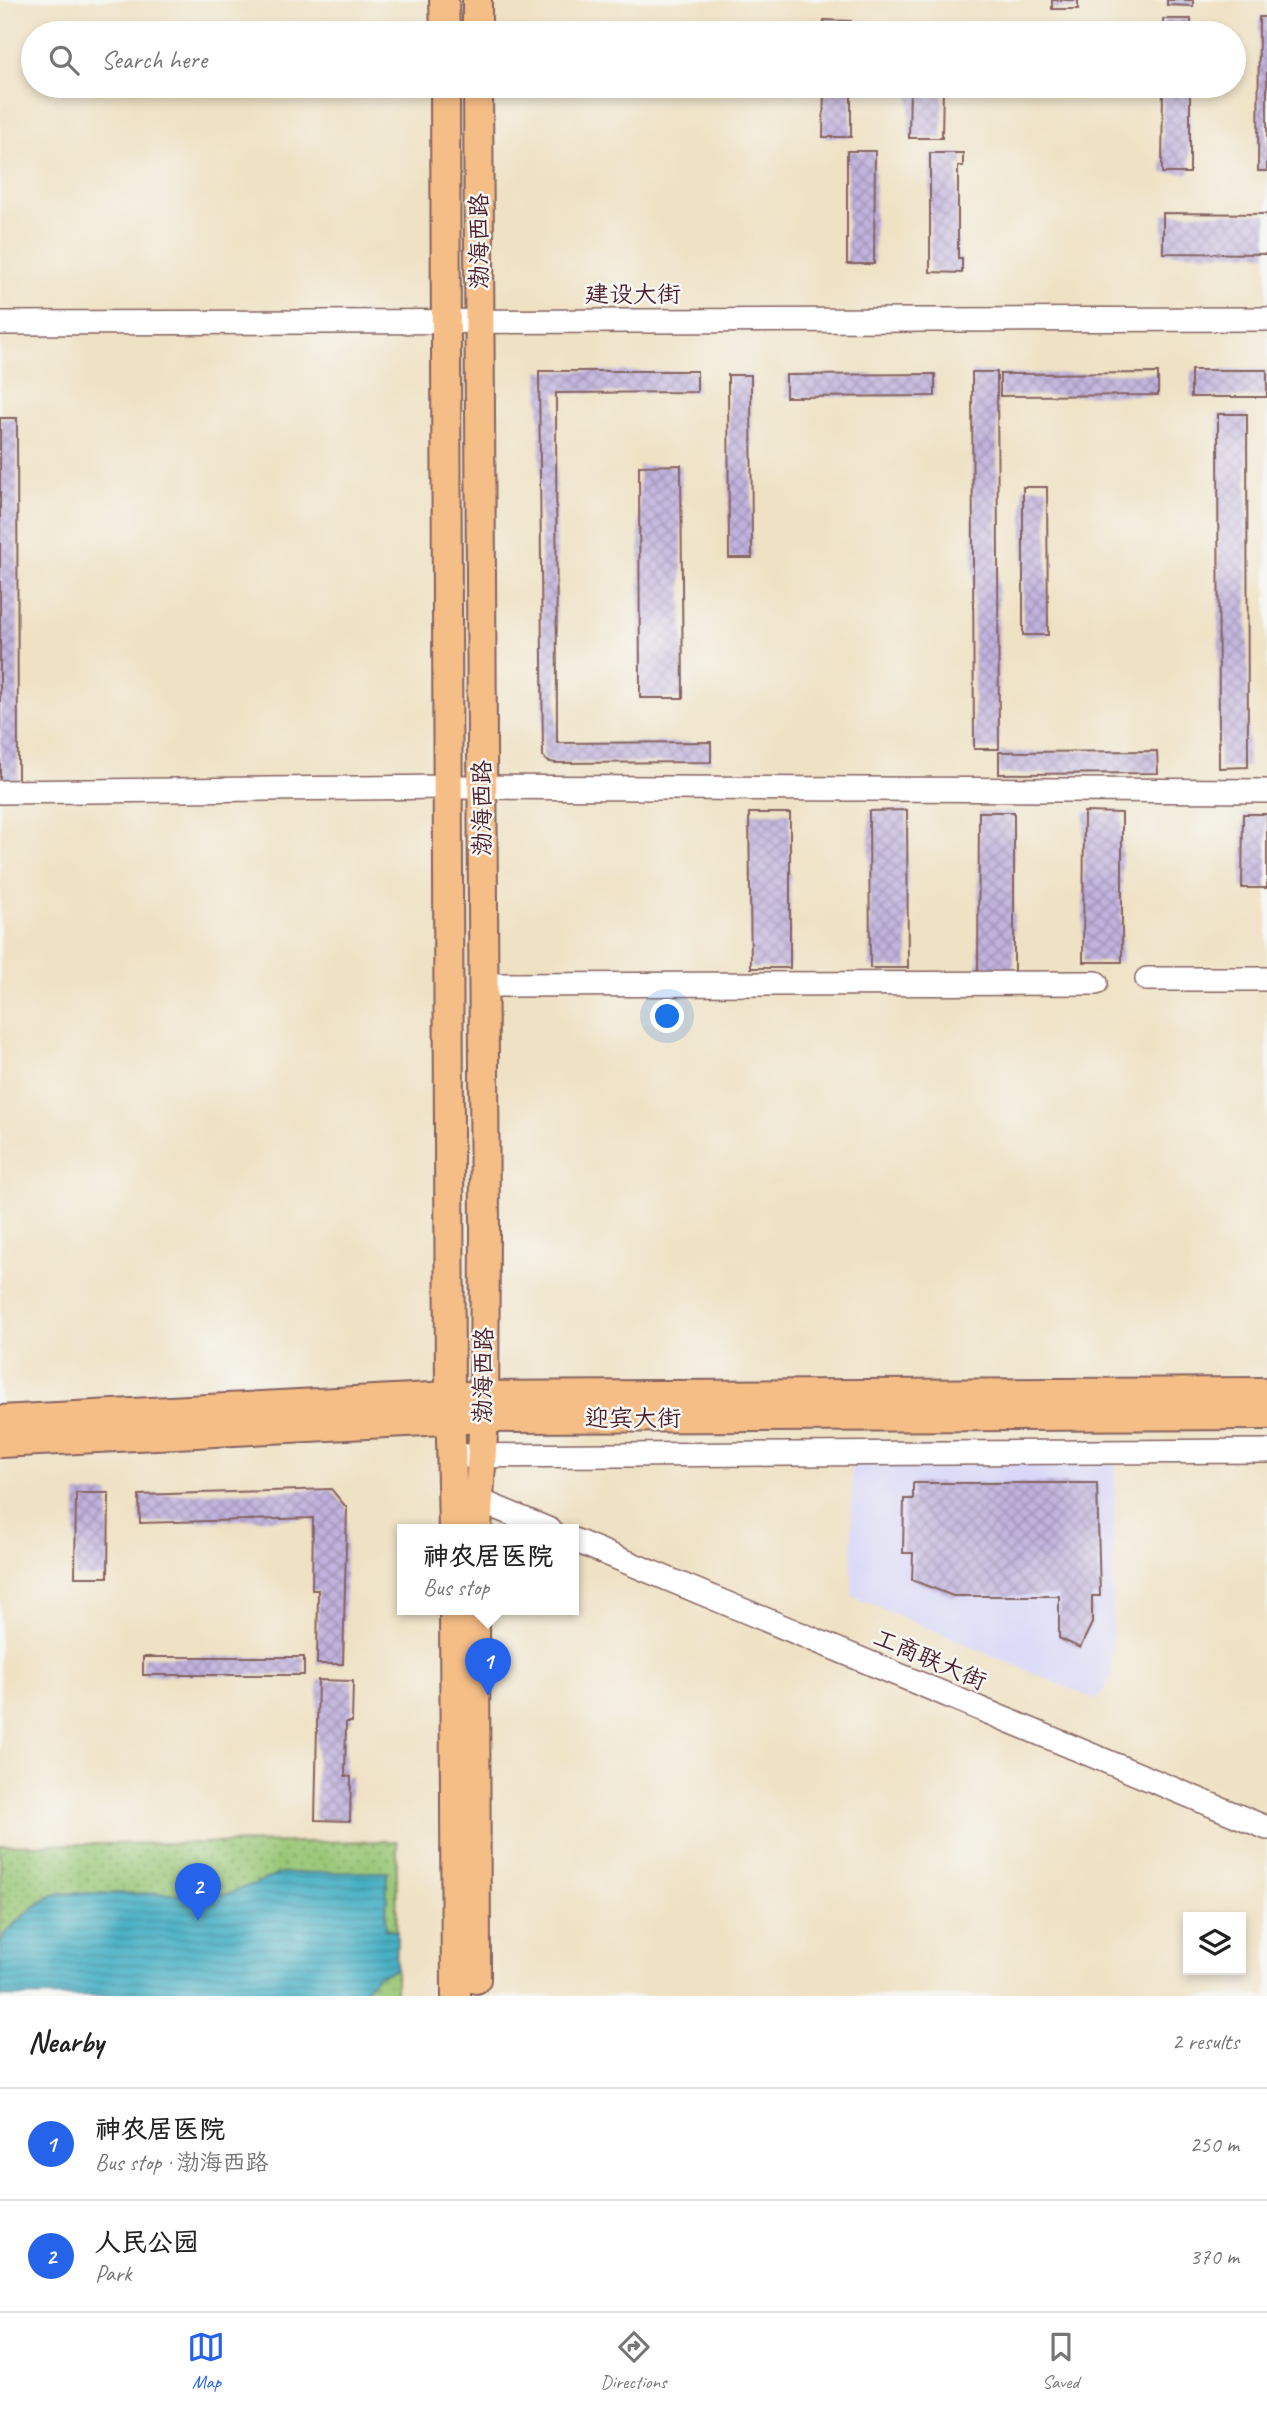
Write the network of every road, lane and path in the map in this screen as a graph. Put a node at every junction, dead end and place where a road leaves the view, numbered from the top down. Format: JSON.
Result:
{"nodes":[{"id":1,"x":444,"y":0,"type":"edge"},
{"id":2,"x":477,"y":0,"type":"edge"},
{"id":3,"x":445,"y":21,"type":"edge"},
{"id":4,"x":477,"y":21,"type":"edge"},
{"id":5,"x":445,"y":98,"type":"edge"},
{"id":6,"x":478,"y":98,"type":"edge"},
{"id":7,"x":1267,"y":319,"type":"edge"},
{"id":8,"x":479,"y":321,"type":"junction"},
{"id":9,"x":448,"y":322,"type":"junction"},
{"id":10,"x":0,"y":323,"type":"edge"},
{"id":11,"x":448,"y":787,"type":"junction"},
{"id":12,"x":482,"y":788,"type":"junction"},
{"id":13,"x":1267,"y":791,"type":"edge"},
{"id":14,"x":0,"y":792,"type":"edge"},
{"id":15,"x":1147,"y":979,"type":"dead end"},
{"id":16,"x":1267,"y":979,"type":"edge"},
{"id":17,"x":1096,"y":983,"type":"dead end"},
{"id":18,"x":482,"y":985,"type":"junction"},
{"id":19,"x":1267,"y":1392,"type":"edge"},
{"id":20,"x":484,"y":1407,"type":"junction"},
{"id":21,"x":450,"y":1408,"type":"junction"},
{"id":22,"x":1267,"y":1415,"type":"edge"},
{"id":23,"x":0,"y":1420,"type":"edge"},
{"id":24,"x":0,"y":1443,"type":"edge"},
{"id":25,"x":1267,"y":1451,"type":"edge"},
{"id":26,"x":453,"y":1455,"type":"junction"},
{"id":27,"x":481,"y":1455,"type":"junction"},
{"id":28,"x":453,"y":1489,"type":"junction"},
{"id":29,"x":479,"y":1500,"type":"junction"},
{"id":30,"x":453,"y":1524,"type":"edge"},
{"id":31,"x":477,"y":1524,"type":"edge"},
{"id":32,"x":536,"y":1524,"type":"edge"},
{"id":33,"x":579,"y":1542,"type":"edge"},
{"id":34,"x":454,"y":1615,"type":"edge"},
{"id":35,"x":475,"y":1615,"type":"edge"},
{"id":36,"x":1267,"y":1828,"type":"edge"},
{"id":37,"x":456,"y":1996,"type":"edge"},
{"id":38,"x":476,"y":1996,"type":"edge"}],
"edges":[{"from":1,"to":3,"type":"main road"},
{"from":2,"to":4,"type":"main road"},
{"from":5,"to":9,"type":"main road","name":"渤海西路"},
{"from":6,"to":8,"type":"main road","name":"渤海西路"},
{"from":7,"to":8,"type":"street","name":"建设大街"},
{"from":8,"to":9,"type":"street","name":"建设大街"},
{"from":8,"to":12,"type":"main road","name":"渤海西路"},
{"from":9,"to":10,"type":"street","name":"建设大街"},
{"from":9,"to":11,"type":"main road","name":"渤海西路"},
{"from":11,"to":12,"type":"street"},
{"from":11,"to":14,"type":"street"},
{"from":11,"to":21,"type":"main road","name":"渤海西路"},
{"from":12,"to":13,"type":"street"},
{"from":12,"to":18,"type":"main road","name":"渤海西路"},
{"from":15,"to":16,"type":"street"},
{"from":17,"to":18,"type":"street"},
{"from":18,"to":20,"type":"main road","name":"渤海西路"},
{"from":19,"to":20,"type":"main road","name":"迎宾大街"},
{"from":20,"to":21,"type":"main road","name":"迎宾大街"},
{"from":20,"to":22,"type":"main road","name":"迎宾大街"},
{"from":20,"to":27,"type":"main road","name":"渤海西路"},
{"from":21,"to":23,"type":"main road","name":"迎宾大街"},
{"from":21,"to":24,"type":"main road","name":"迎宾大街"},
{"from":21,"to":26,"type":"main road","name":"渤海西路"},
{"from":25,"to":27,"type":"street"},
{"from":26,"to":27,"type":"street"},
{"from":26,"to":28,"type":"main road","name":"渤海西路"},
{"from":27,"to":29,"type":"main road","name":"渤海西路"},
{"from":28,"to":29,"type":"street"},
{"from":28,"to":30,"type":"main road","name":"渤海西路"},
{"from":29,"to":31,"type":"main road","name":"渤海西路"},
{"from":29,"to":32,"type":"street"},
{"from":33,"to":36,"type":"street","name":"工商联大街"},
{"from":34,"to":37,"type":"main road"},
{"from":35,"to":38,"type":"main road"}]}
